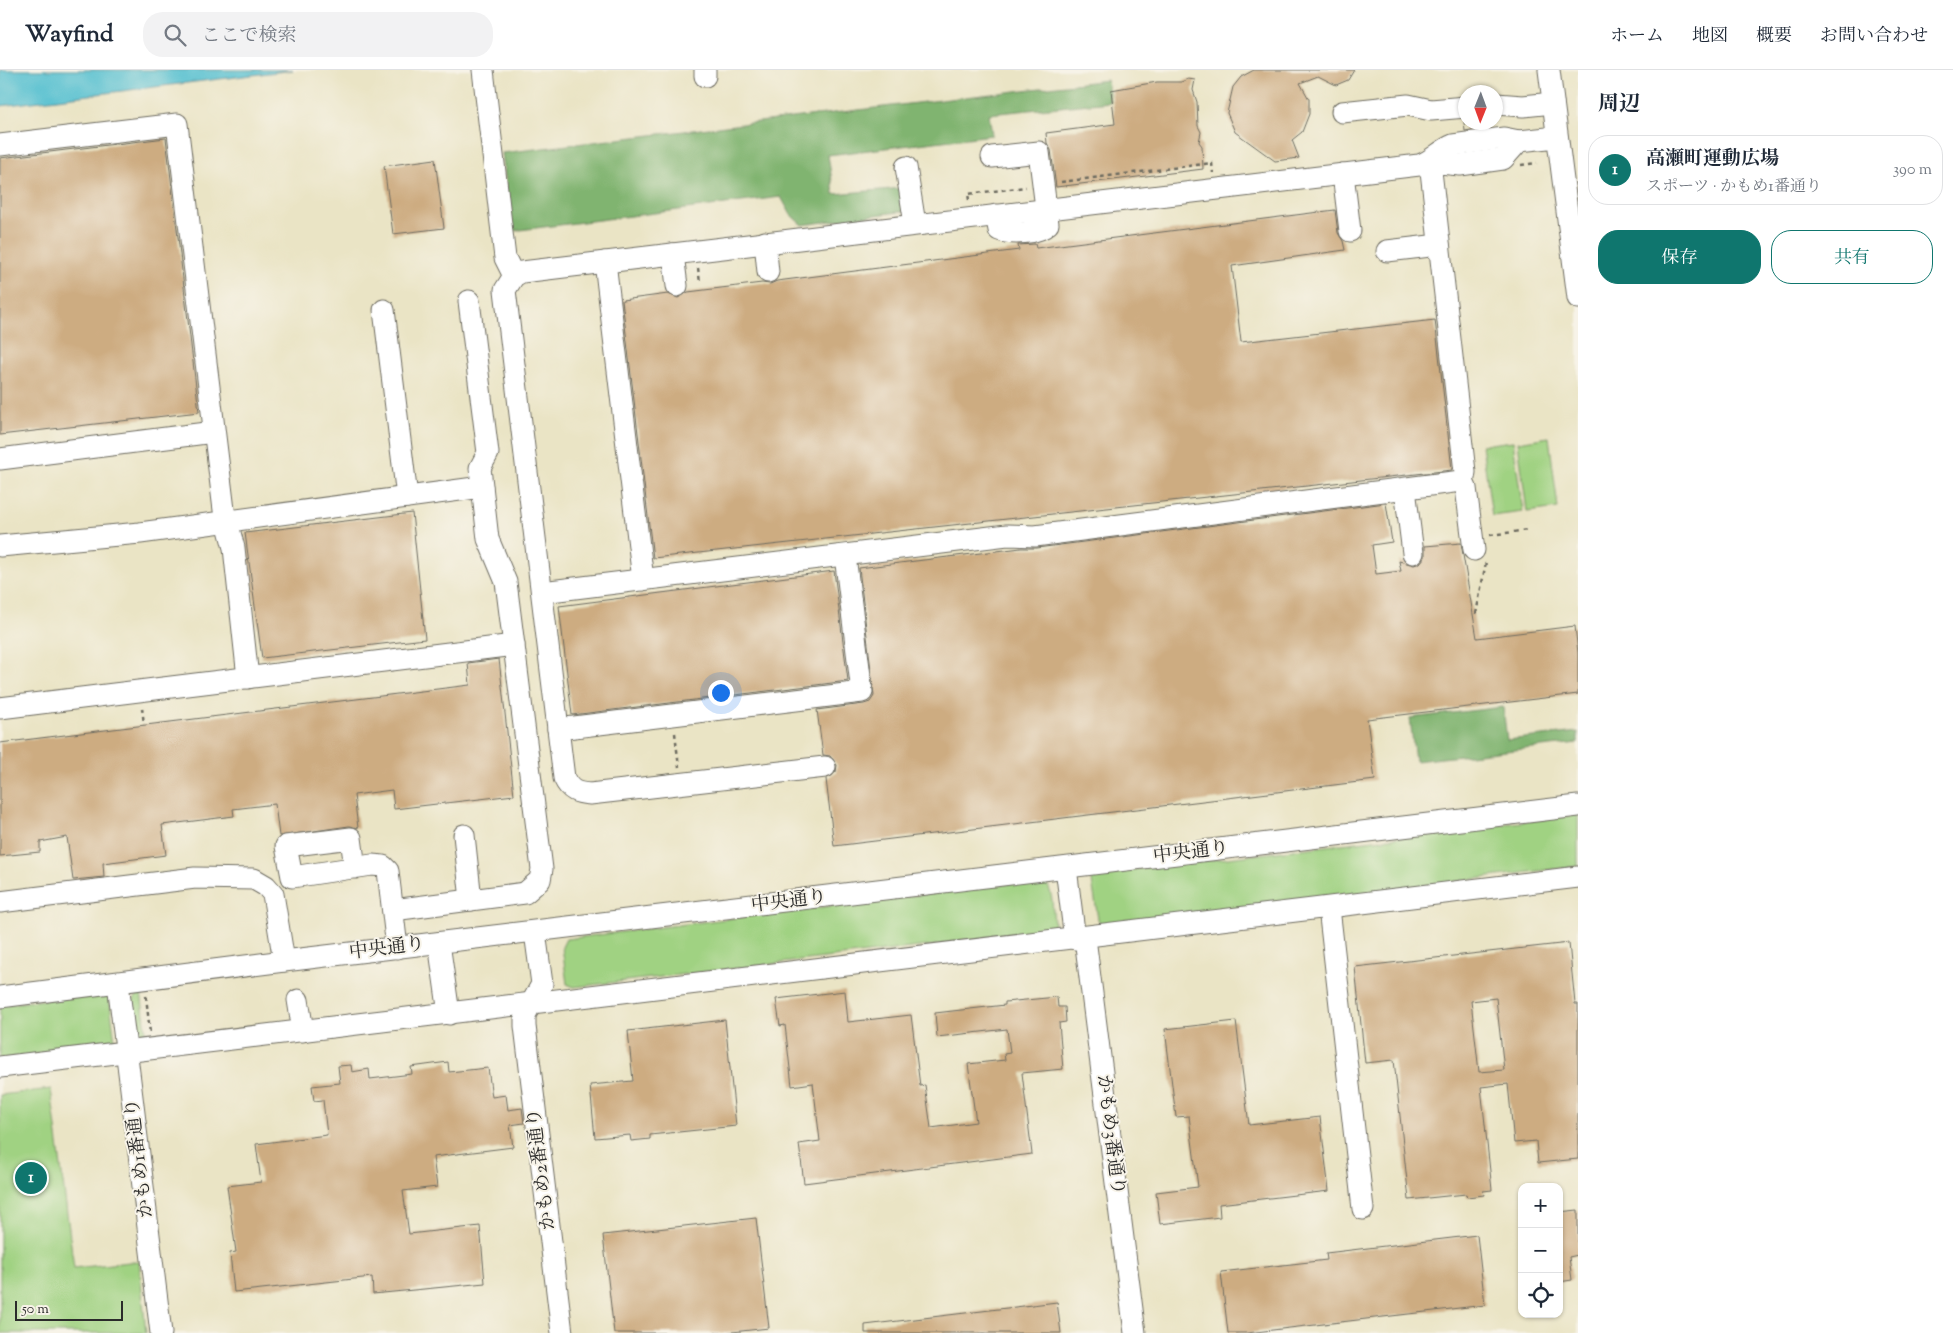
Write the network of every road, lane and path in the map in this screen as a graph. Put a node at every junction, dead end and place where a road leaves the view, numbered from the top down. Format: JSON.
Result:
{"nodes":[{"id":1,"x":483,"y":70,"type":"edge"},
{"id":2,"x":1549,"y":70,"type":"edge"},
{"id":3,"x":1553,"y":103,"type":"junction"},
{"id":4,"x":1503,"y":105,"type":"edge"},
{"id":5,"x":1458,"y":108,"type":"edge"},
{"id":6,"x":1342,"y":112,"type":"dead end"},
{"id":7,"x":1557,"y":137,"type":"junction"},
{"id":8,"x":0,"y":145,"type":"edge"},
{"id":9,"x":992,"y":157,"type":"dead end"},
{"id":10,"x":1430,"y":162,"type":"junction"},
{"id":11,"x":906,"y":167,"type":"dead end"},
{"id":12,"x":1343,"y":174,"type":"junction"},
{"id":13,"x":1214,"y":177,"type":"dead end"},
{"id":14,"x":1043,"y":184,"type":"junction"},
{"id":15,"x":970,"y":204,"type":"dead end"},
{"id":16,"x":1046,"y":209,"type":"junction"},
{"id":17,"x":915,"y":224,"type":"junction"},
{"id":18,"x":1350,"y":231,"type":"dead end"},
{"id":19,"x":765,"y":242,"type":"junction"},
{"id":20,"x":1439,"y":245,"type":"junction"},
{"id":21,"x":1387,"y":251,"type":"dead end"},
{"id":22,"x":673,"y":254,"type":"junction"},
{"id":23,"x":605,"y":262,"type":"junction"},
{"id":24,"x":1576,"y":267,"type":"edge"},
{"id":25,"x":768,"y":272,"type":"dead end"},
{"id":26,"x":514,"y":276,"type":"junction"},
{"id":27,"x":677,"y":286,"type":"dead end"},
{"id":28,"x":1578,"y":298,"type":"edge"},
{"id":29,"x":469,"y":301,"type":"dead end"},
{"id":30,"x":384,"y":310,"type":"dead end"},
{"id":31,"x":214,"y":432,"type":"junction"},
{"id":32,"x":0,"y":459,"type":"edge"},
{"id":33,"x":1462,"y":480,"type":"junction"},
{"id":34,"x":482,"y":487,"type":"junction"},
{"id":35,"x":1405,"y":489,"type":"junction"},
{"id":36,"x":407,"y":497,"type":"junction"},
{"id":37,"x":226,"y":521,"type":"junction"},
{"id":38,"x":1528,"y":530,"type":"dead end"},
{"id":39,"x":0,"y":546,"type":"edge"},
{"id":40,"x":1481,"y":548,"type":"junction"},
{"id":41,"x":1413,"y":553,"type":"dead end"},
{"id":42,"x":845,"y":556,"type":"junction"},
{"id":43,"x":643,"y":580,"type":"junction"},
{"id":44,"x":542,"y":592,"type":"junction"},
{"id":45,"x":1476,"y":614,"type":"dead end"},
{"id":46,"x":514,"y":645,"type":"junction"},
{"id":47,"x":248,"y":678,"type":"junction"},
{"id":48,"x":141,"y":700,"type":"dead end"},
{"id":49,"x":0,"y":708,"type":"edge"},
{"id":50,"x":673,"y":715,"type":"junction"},
{"id":51,"x":144,"y":724,"type":"dead end"},
{"id":52,"x":558,"y":729,"type":"junction"},
{"id":53,"x":824,"y":767,"type":"dead end"},
{"id":54,"x":680,"y":771,"type":"dead end"},
{"id":55,"x":1578,"y":806,"type":"edge"},
{"id":56,"x":464,"y":835,"type":"dead end"},
{"id":57,"x":355,"y":868,"type":"junction"},
{"id":58,"x":1066,"y":868,"type":"junction"},
{"id":59,"x":1578,"y":877,"type":"edge"},
{"id":60,"x":471,"y":900,"type":"junction"},
{"id":61,"x":0,"y":902,"type":"edge"},
{"id":62,"x":1329,"y":908,"type":"junction"},
{"id":63,"x":393,"y":910,"type":"junction"},
{"id":64,"x":535,"y":932,"type":"junction"},
{"id":65,"x":1080,"y":938,"type":"junction"},
{"id":66,"x":439,"y":943,"type":"junction"},
{"id":67,"x":397,"y":948,"type":"junction"},
{"id":68,"x":284,"y":961,"type":"junction"},
{"id":69,"x":118,"y":983,"type":"junction"},
{"id":70,"x":145,"y":990,"type":"dead end"},
{"id":71,"x":0,"y":997,"type":"edge"},
{"id":72,"x":298,"y":1000,"type":"dead end"},
{"id":73,"x":529,"y":1005,"type":"junction"},
{"id":74,"x":449,"y":1014,"type":"junction"},
{"id":75,"x":303,"y":1031,"type":"junction"},
{"id":76,"x":151,"y":1038,"type":"dead end"},
{"id":77,"x":127,"y":1052,"type":"junction"},
{"id":78,"x":0,"y":1067,"type":"edge"},
{"id":79,"x":1363,"y":1210,"type":"dead end"},
{"id":80,"x":161,"y":1333,"type":"edge"},
{"id":81,"x":562,"y":1333,"type":"edge"},
{"id":82,"x":1134,"y":1333,"type":"edge"}],
"edges":[{"from":1,"to":26,"type":"street"},
{"from":2,"to":3,"type":"street"},
{"from":3,"to":4,"type":"street"},
{"from":3,"to":7,"type":"street"},
{"from":5,"to":6,"type":"street"},
{"from":7,"to":10,"type":"street"},
{"from":7,"to":24,"type":"street"},
{"from":8,"to":31,"type":"street"},
{"from":9,"to":14,"type":"street"},
{"from":10,"to":12,"type":"street"},
{"from":10,"to":20,"type":"street"},
{"from":11,"to":17,"type":"street"},
{"from":12,"to":16,"type":"street"},
{"from":12,"to":18,"type":"street"},
{"from":13,"to":14,"type":"path"},
{"from":14,"to":15,"type":"path"},
{"from":14,"to":16,"type":"street"},
{"from":16,"to":17,"type":"street"},
{"from":17,"to":19,"type":"street"},
{"from":19,"to":22,"type":"street"},
{"from":19,"to":25,"type":"street"},
{"from":20,"to":21,"type":"street"},
{"from":20,"to":33,"type":"street"},
{"from":22,"to":23,"type":"street"},
{"from":22,"to":27,"type":"street"},
{"from":23,"to":26,"type":"street"},
{"from":23,"to":43,"type":"street"},
{"from":24,"to":28,"type":"street"},
{"from":26,"to":44,"type":"street"},
{"from":29,"to":34,"type":"street"},
{"from":30,"to":36,"type":"street"},
{"from":31,"to":32,"type":"street"},
{"from":31,"to":37,"type":"street"},
{"from":33,"to":35,"type":"street"},
{"from":33,"to":40,"type":"street"},
{"from":34,"to":36,"type":"street"},
{"from":34,"to":46,"type":"street"},
{"from":35,"to":41,"type":"street"},
{"from":35,"to":42,"type":"street"},
{"from":36,"to":37,"type":"street"},
{"from":37,"to":39,"type":"street"},
{"from":37,"to":47,"type":"street"},
{"from":38,"to":40,"type":"path"},
{"from":40,"to":45,"type":"path"},
{"from":42,"to":43,"type":"street"},
{"from":42,"to":50,"type":"street"},
{"from":43,"to":44,"type":"street"},
{"from":44,"to":52,"type":"street"},
{"from":46,"to":47,"type":"street"},
{"from":46,"to":60,"type":"street"},
{"from":47,"to":49,"type":"street"},
{"from":48,"to":51,"type":"path"},
{"from":50,"to":52,"type":"street"},
{"from":50,"to":54,"type":"path"},
{"from":52,"to":53,"type":"street"},
{"from":55,"to":58,"type":"street","name":"中央通り"},
{"from":56,"to":60,"type":"street"},
{"from":57,"to":57,"type":"street"},
{"from":57,"to":63,"type":"street"},
{"from":58,"to":64,"type":"street","name":"中央通り"},
{"from":58,"to":65,"type":"street","name":"かもめ3番通り"},
{"from":59,"to":62,"type":"street"},
{"from":60,"to":63,"type":"street"},
{"from":61,"to":68,"type":"street"},
{"from":62,"to":65,"type":"street"},
{"from":62,"to":79,"type":"street"},
{"from":63,"to":67,"type":"street"},
{"from":64,"to":66,"type":"street","name":"中央通り"},
{"from":64,"to":73,"type":"street"},
{"from":65,"to":73,"type":"street"},
{"from":65,"to":82,"type":"street","name":"かもめ3番通り"},
{"from":66,"to":67,"type":"street","name":"中央通り"},
{"from":66,"to":74,"type":"street"},
{"from":67,"to":68,"type":"street","name":"中央通り"},
{"from":68,"to":69,"type":"street","name":"中央通り"},
{"from":69,"to":71,"type":"street","name":"中央通り"},
{"from":69,"to":77,"type":"street","name":"かもめ1番通り"},
{"from":70,"to":76,"type":"path"},
{"from":72,"to":75,"type":"street"},
{"from":73,"to":74,"type":"street"},
{"from":73,"to":81,"type":"street","name":"かもめ2番通り"},
{"from":74,"to":75,"type":"street"},
{"from":75,"to":77,"type":"street"},
{"from":77,"to":78,"type":"street"},
{"from":77,"to":80,"type":"street","name":"かもめ1番通り"}]}
